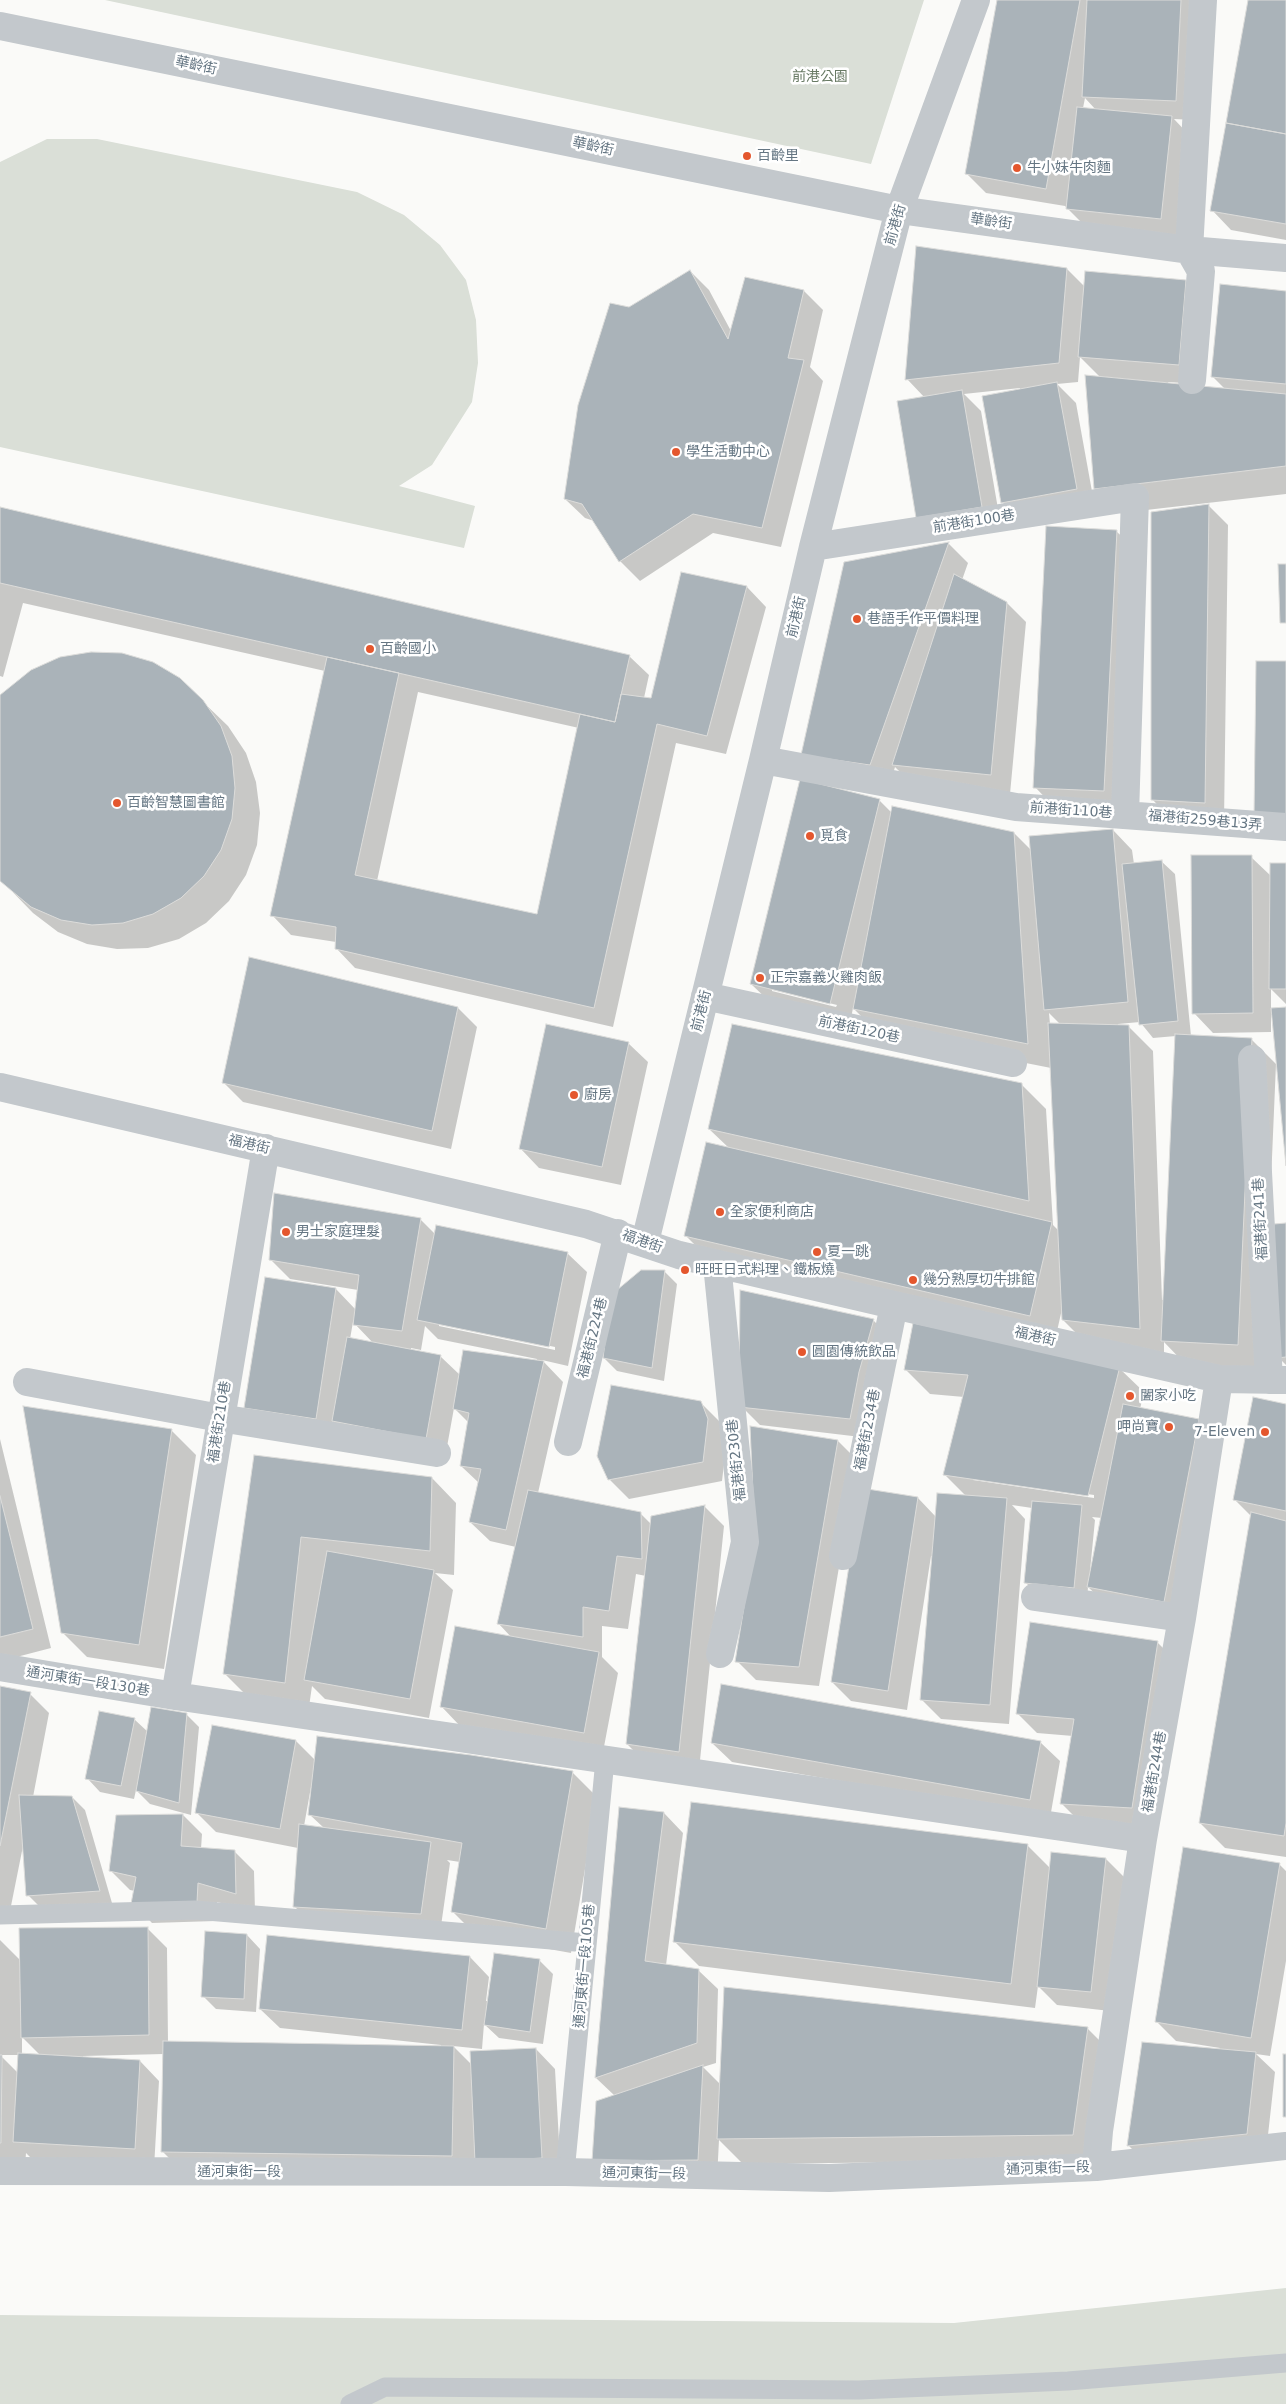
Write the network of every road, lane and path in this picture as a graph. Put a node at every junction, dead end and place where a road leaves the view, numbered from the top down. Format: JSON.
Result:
{"nodes":[{"id":1,"x":976,"y":0,"type":"edge"},
{"id":2,"x":1204,"y":0,"type":"edge"},
{"id":3,"x":0,"y":26,"type":"edge"},
{"id":4,"x":899,"y":210,"type":"junction"},
{"id":5,"x":1189,"y":250,"type":"junction"},
{"id":6,"x":1286,"y":258,"type":"edge"},
{"id":7,"x":1192,"y":380,"type":"dead end"},
{"id":8,"x":1135,"y":496,"type":"joint"},
{"id":9,"x":813,"y":547,"type":"junction"},
{"id":10,"x":763,"y":760,"type":"junction"},
{"id":11,"x":1125,"y":815,"type":"junction"},
{"id":12,"x":1286,"y":827,"type":"edge"},
{"id":13,"x":705,"y":996,"type":"junction"},
{"id":14,"x":1252,"y":1059,"type":"dead end"},
{"id":15,"x":1013,"y":1062,"type":"dead end"},
{"id":16,"x":0,"y":1087,"type":"edge"},
{"id":17,"x":266,"y":1148,"type":"junction"},
{"id":18,"x":618,"y":1233,"type":"junction"},
{"id":19,"x":645,"y":1242,"type":"junction"},
{"id":20,"x":717,"y":1264,"type":"junction"},
{"id":21,"x":894,"y":1305,"type":"junction"},
{"id":22,"x":1220,"y":1378,"type":"junction"},
{"id":23,"x":1278,"y":1380,"type":"edge"},
{"id":24,"x":27,"y":1382,"type":"dead end"},
{"id":25,"x":220,"y":1418,"type":"junction"},
{"id":26,"x":568,"y":1442,"type":"dead end"},
{"id":27,"x":438,"y":1453,"type":"dead end"},
{"id":28,"x":843,"y":1556,"type":"dead end"},
{"id":29,"x":1035,"y":1597,"type":"dead end"},
{"id":30,"x":1182,"y":1618,"type":"junction"},
{"id":31,"x":720,"y":1654,"type":"dead end"},
{"id":32,"x":0,"y":1668,"type":"edge"},
{"id":33,"x":176,"y":1696,"type":"junction"},
{"id":34,"x":605,"y":1760,"type":"junction"},
{"id":35,"x":1143,"y":1839,"type":"junction"},
{"id":36,"x":0,"y":1915,"type":"edge"},
{"id":37,"x":587,"y":1943,"type":"junction"},
{"id":38,"x":1286,"y":2146,"type":"edge"},
{"id":39,"x":1096,"y":2167,"type":"junction"},
{"id":40,"x":0,"y":2171,"type":"edge"},
{"id":41,"x":565,"y":2172,"type":"junction"},
{"id":42,"x":1286,"y":2363,"type":"edge"},
{"id":43,"x":350,"y":2404,"type":"edge"}],
"edges":[{"from":1,"to":4,"type":"street","name":"前港街"},
{"from":2,"to":5,"type":"street"},
{"from":3,"to":4,"type":"street","name":"華齡街"},
{"from":4,"to":5,"type":"street","name":"華齡街"},
{"from":4,"to":9,"type":"street","name":"前港街"},
{"from":5,"to":6,"type":"street","name":"華齡街"},
{"from":5,"to":7,"type":"street"},
{"from":8,"to":9,"type":"street","name":"前港街100巷"},
{"from":8,"to":11,"type":"street","name":"前港街110巷"},
{"from":9,"to":10,"type":"street","name":"前港街"},
{"from":10,"to":11,"type":"street","name":"前港街110巷"},
{"from":10,"to":13,"type":"street","name":"前港街"},
{"from":11,"to":12,"type":"street","name":"福港街259巷13弄"},
{"from":13,"to":15,"type":"street","name":"前港街120巷"},
{"from":13,"to":19,"type":"street","name":"前港街"},
{"from":14,"to":23,"type":"street","name":"福港街241巷"},
{"from":16,"to":17,"type":"street","name":"福港街"},
{"from":17,"to":18,"type":"street","name":"福港街"},
{"from":17,"to":25,"type":"street","name":"福港街210巷"},
{"from":18,"to":19,"type":"street","name":"福港街"},
{"from":18,"to":26,"type":"street","name":"福港街224巷"},
{"from":19,"to":20,"type":"street","name":"福港街"},
{"from":20,"to":21,"type":"street","name":"福港街"},
{"from":20,"to":31,"type":"street","name":"福港街230巷"},
{"from":21,"to":22,"type":"street","name":"福港街"},
{"from":21,"to":28,"type":"street","name":"福港街234巷"},
{"from":22,"to":23,"type":"street","name":"福港街"},
{"from":22,"to":30,"type":"street","name":"福港街244巷"},
{"from":24,"to":25,"type":"street"},
{"from":25,"to":27,"type":"street"},
{"from":25,"to":33,"type":"street","name":"福港街210巷"},
{"from":29,"to":30,"type":"street"},
{"from":30,"to":35,"type":"street","name":"福港街244巷"},
{"from":32,"to":33,"type":"street","name":"通河東街一段130巷"},
{"from":33,"to":34,"type":"street","name":"通河東街一段130巷"},
{"from":34,"to":35,"type":"street","name":"通河東街一段130巷"},
{"from":34,"to":37,"type":"lane","name":"通河東街一段105巷"},
{"from":35,"to":39,"type":"street","name":"福港街244巷"},
{"from":36,"to":37,"type":"lane"},
{"from":37,"to":41,"type":"lane","name":"通河東街一段105巷"},
{"from":38,"to":39,"type":"street","name":"通河東街一段"},
{"from":39,"to":41,"type":"street","name":"通河東街一段"},
{"from":40,"to":41,"type":"street","name":"通河東街一段"},
{"from":42,"to":43,"type":"lane"}]}
